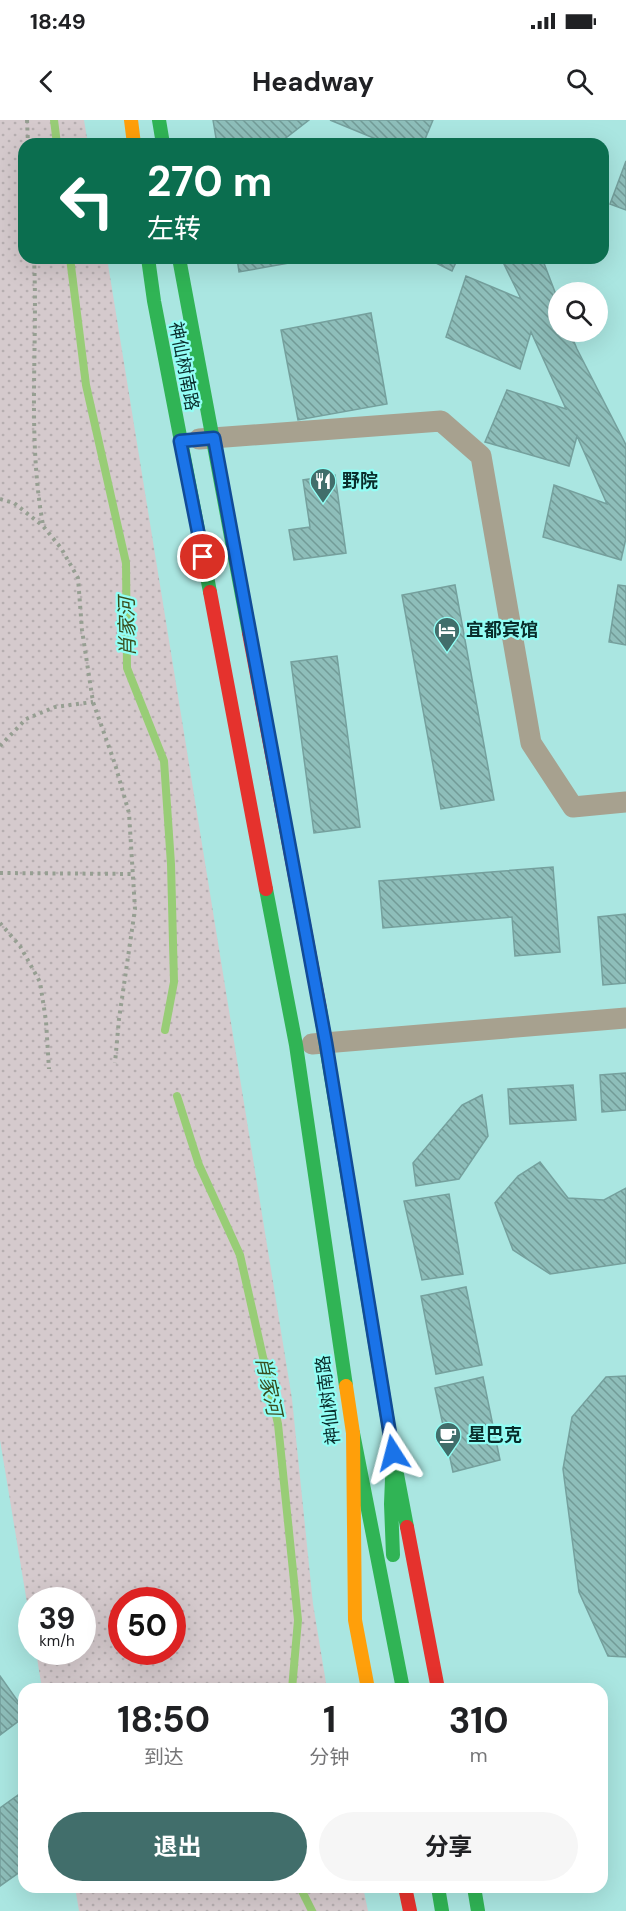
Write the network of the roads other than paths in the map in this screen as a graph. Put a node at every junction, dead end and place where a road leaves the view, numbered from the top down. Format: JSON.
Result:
{"nodes":[{"id":1,"x":131,"y":120,"type":"edge"},
{"id":2,"x":159,"y":120,"type":"edge"},
{"id":3,"x":133,"y":138,"type":"edge"},
{"id":4,"x":162,"y":138,"type":"edge"},
{"id":5,"x":149,"y":264,"type":"edge"},
{"id":6,"x":179,"y":264,"type":"edge"},
{"id":7,"x":214,"y":438,"type":"junction"},
{"id":8,"x":180,"y":441,"type":"junction"},
{"id":9,"x":626,"y":801,"type":"edge"},
{"id":10,"x":626,"y":1018,"type":"edge"},
{"id":11,"x":326,"y":1043,"type":"junction"},
{"id":12,"x":296,"y":1045,"type":"junction"},
{"id":13,"x":352,"y":1433,"type":"junction"},
{"id":14,"x":393,"y":1453,"type":"junction"},
{"id":15,"x":393,"y":1632,"type":"junction"},
{"id":16,"x":367,"y":1683,"type":"edge"},
{"id":17,"x":402,"y":1683,"type":"edge"},
{"id":18,"x":437,"y":1683,"type":"edge"},
{"id":19,"x":406,"y":1893,"type":"edge"},
{"id":20,"x":439,"y":1893,"type":"edge"},
{"id":21,"x":475,"y":1893,"type":"edge"},
{"id":22,"x":410,"y":1911,"type":"edge"},
{"id":23,"x":442,"y":1911,"type":"edge"},
{"id":24,"x":478,"y":1911,"type":"edge"}],
"edges":[{"from":1,"to":3,"type":"main road"},
{"from":2,"to":4,"type":"main road"},
{"from":5,"to":8,"type":"main road","name":"神仙树南路"},
{"from":6,"to":7,"type":"main road"},
{"from":7,"to":8,"type":"street"},
{"from":7,"to":9,"type":"street"},
{"from":7,"to":11,"type":"main road"},
{"from":8,"to":12,"type":"main road","name":"神仙树南路"},
{"from":10,"to":11,"type":"street"},
{"from":11,"to":12,"type":"street"},
{"from":11,"to":14,"type":"main road"},
{"from":12,"to":13,"type":"main road","name":"神仙树南路"},
{"from":13,"to":15,"type":"main road"},
{"from":13,"to":16,"type":"main road","name":"神仙树南路"},
{"from":14,"to":15,"type":"main road"},
{"from":14,"to":18,"type":"main road"},
{"from":15,"to":17,"type":"main road"},
{"from":19,"to":22,"type":"main road"},
{"from":20,"to":23,"type":"main road"},
{"from":21,"to":24,"type":"main road"}]}
